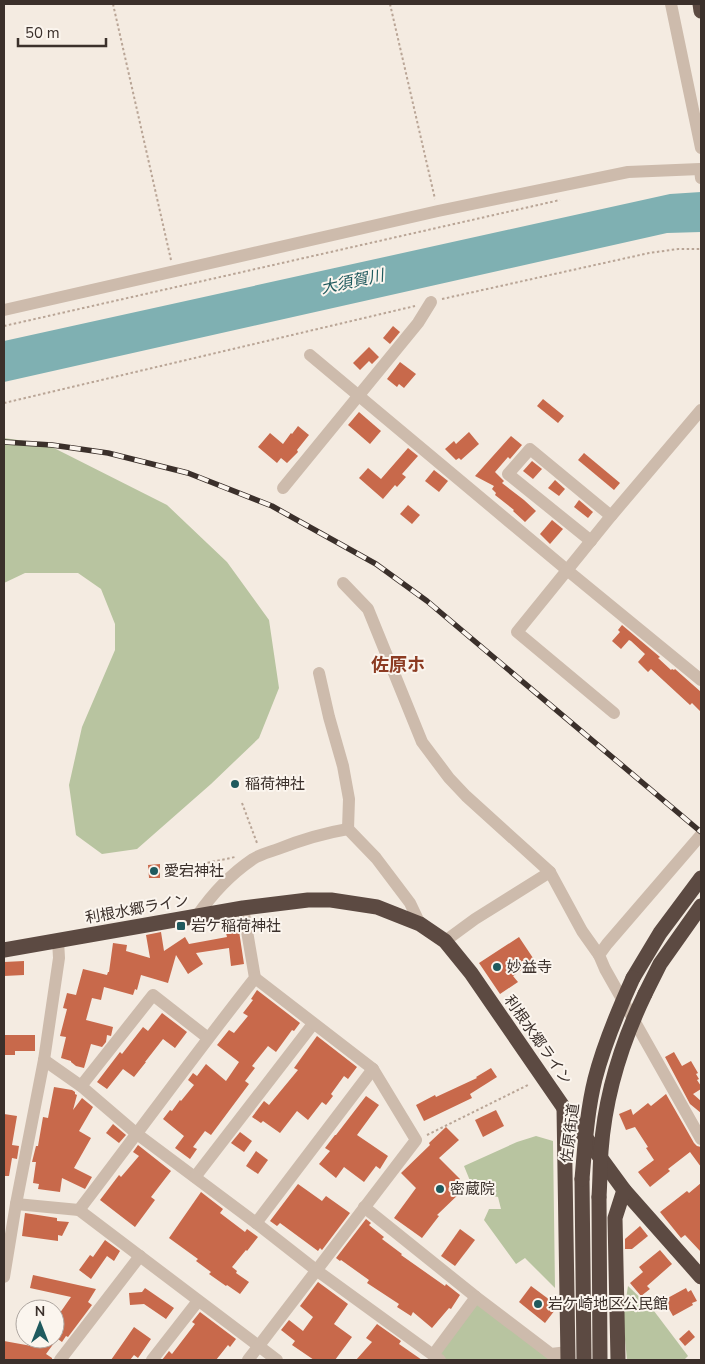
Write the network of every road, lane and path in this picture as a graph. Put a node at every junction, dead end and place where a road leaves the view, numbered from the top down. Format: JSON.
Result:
{"nodes":[{"id":1,"x":113,"y":4,"type":"edge"},
{"id":2,"x":390,"y":4,"type":"edge"},
{"id":3,"x":671,"y":4,"type":"edge"},
{"id":4,"x":700,"y":4,"type":"edge"},
{"id":5,"x":701,"y":11,"type":"edge"},
{"id":6,"x":701,"y":148,"type":"edge"},
{"id":7,"x":701,"y":172,"type":"edge"},
{"id":8,"x":568,"y":198,"type":"dead end"},
{"id":9,"x":438,"y":211,"type":"junction"},
{"id":10,"x":701,"y":250,"type":"edge"},
{"id":11,"x":173,"y":271,"type":"junction"},
{"id":12,"x":431,"y":302,"type":"junction"},
{"id":13,"x":4,"y":310,"type":"edge"},
{"id":14,"x":4,"y":326,"type":"edge"},
{"id":15,"x":310,"y":356,"type":"dead end"},
{"id":16,"x":358,"y":396,"type":"junction"},
{"id":17,"x":4,"y":402,"type":"edge"},
{"id":18,"x":701,"y":410,"type":"edge"},
{"id":19,"x":283,"y":488,"type":"dead end"},
{"id":20,"x":611,"y":516,"type":"junction"},
{"id":21,"x":591,"y":541,"type":"junction"},
{"id":22,"x":567,"y":570,"type":"junction"},
{"id":23,"x":343,"y":583,"type":"dead end"},
{"id":24,"x":319,"y":673,"type":"dead end"},
{"id":25,"x":701,"y":680,"type":"edge"},
{"id":26,"x":614,"y":713,"type":"dead end"},
{"id":27,"x":242,"y":803,"type":"dead end"},
{"id":28,"x":348,"y":830,"type":"junction"},
{"id":29,"x":701,"y":835,"type":"edge"},
{"id":30,"x":258,"y":857,"type":"junction"},
{"id":31,"x":188,"y":867,"type":"dead end"},
{"id":32,"x":550,"y":872,"type":"junction"},
{"id":33,"x":701,"y":878,"type":"edge"},
{"id":34,"x":701,"y":906,"type":"edge"},
{"id":35,"x":243,"y":908,"type":"junction"},
{"id":36,"x":197,"y":916,"type":"junction"},
{"id":37,"x":420,"y":924,"type":"junction"},
{"id":38,"x":58,"y":940,"type":"junction"},
{"id":39,"x":445,"y":941,"type":"junction"},
{"id":40,"x":4,"y":950,"type":"edge"},
{"id":41,"x":599,"y":955,"type":"junction"},
{"id":42,"x":255,"y":978,"type":"junction"},
{"id":43,"x":314,"y":1024,"type":"junction"},
{"id":44,"x":208,"y":1038,"type":"junction"},
{"id":45,"x":44,"y":1060,"type":"junction"},
{"id":46,"x":373,"y":1069,"type":"junction"},
{"id":47,"x":544,"y":1078,"type":"junction"},
{"id":48,"x":81,"y":1086,"type":"junction"},
{"id":49,"x":564,"y":1108,"type":"junction"},
{"id":50,"x":137,"y":1134,"type":"junction"},
{"id":51,"x":700,"y":1134,"type":"edge"},
{"id":52,"x":416,"y":1140,"type":"junction"},
{"id":53,"x":195,"y":1177,"type":"junction"},
{"id":54,"x":624,"y":1190,"type":"junction"},
{"id":55,"x":16,"y":1204,"type":"junction"},
{"id":56,"x":364,"y":1207,"type":"junction"},
{"id":57,"x":79,"y":1210,"type":"junction"},
{"id":58,"x":256,"y":1223,"type":"junction"},
{"id":59,"x":140,"y":1256,"type":"junction"},
{"id":60,"x":316,"y":1270,"type":"junction"},
{"id":61,"x":4,"y":1277,"type":"edge"},
{"id":62,"x":701,"y":1277,"type":"edge"},
{"id":63,"x":476,"y":1298,"type":"junction"},
{"id":64,"x":198,"y":1301,"type":"junction"},
{"id":65,"x":259,"y":1346,"type":"junction"},
{"id":66,"x":568,"y":1356,"type":"edge"},
{"id":67,"x":551,"y":1357,"type":"edge"},
{"id":68,"x":436,"y":1358,"type":"edge"},
{"id":69,"x":60,"y":1360,"type":"edge"},
{"id":70,"x":152,"y":1360,"type":"edge"},
{"id":71,"x":248,"y":1360,"type":"edge"},
{"id":72,"x":277,"y":1360,"type":"edge"},
{"id":73,"x":584,"y":1360,"type":"edge"},
{"id":74,"x":600,"y":1360,"type":"edge"},
{"id":75,"x":618,"y":1360,"type":"edge"}],
"edges":[{"from":1,"to":11,"type":"path"},
{"from":2,"to":9,"type":"path"},
{"from":3,"to":6,"type":"street"},
{"from":4,"to":5,"type":"highway"},
{"from":7,"to":9,"type":"street"},
{"from":8,"to":14,"type":"path"},
{"from":9,"to":11,"type":"street"},
{"from":10,"to":12,"type":"path"},
{"from":11,"to":13,"type":"street"},
{"from":12,"to":16,"type":"street"},
{"from":12,"to":17,"type":"path"},
{"from":15,"to":16,"type":"street"},
{"from":16,"to":19,"type":"street"},
{"from":16,"to":22,"type":"street"},
{"from":18,"to":20,"type":"street"},
{"from":20,"to":21,"type":"street"},
{"from":20,"to":21,"type":"street"},
{"from":21,"to":22,"type":"street"},
{"from":22,"to":25,"type":"street"},
{"from":22,"to":26,"type":"street"},
{"from":23,"to":32,"type":"street"},
{"from":24,"to":28,"type":"street"},
{"from":27,"to":30,"type":"path"},
{"from":28,"to":30,"type":"street"},
{"from":28,"to":37,"type":"street"},
{"from":29,"to":41,"type":"street"},
{"from":30,"to":31,"type":"path"},
{"from":30,"to":36,"type":"street"},
{"from":32,"to":39,"type":"street"},
{"from":32,"to":41,"type":"street"},
{"from":33,"to":73,"type":"highway","name":"佐原街道","bridge":true},
{"from":34,"to":74,"type":"highway","bridge":true},
{"from":35,"to":36,"type":"highway","name":"利根水郷ライン"},
{"from":35,"to":37,"type":"highway","name":"利根水郷ライン"},
{"from":35,"to":42,"type":"street"},
{"from":36,"to":38,"type":"highway","name":"利根水郷ライン"},
{"from":37,"to":39,"type":"highway","name":"利根水郷ライン"},
{"from":38,"to":40,"type":"highway","name":"利根水郷ライン"},
{"from":38,"to":45,"type":"street"},
{"from":39,"to":47,"type":"highway","name":"利根水郷ライン"},
{"from":41,"to":51,"type":"street"},
{"from":42,"to":43,"type":"street"},
{"from":42,"to":44,"type":"street"},
{"from":43,"to":46,"type":"street"},
{"from":43,"to":53,"type":"street"},
{"from":44,"to":48,"type":"street"},
{"from":44,"to":50,"type":"street"},
{"from":45,"to":48,"type":"street"},
{"from":45,"to":55,"type":"street"},
{"from":46,"to":52,"type":"street"},
{"from":46,"to":58,"type":"street"},
{"from":47,"to":49,"type":"highway","name":"利根水郷ライン"},
{"from":47,"to":52,"type":"path"},
{"from":48,"to":50,"type":"street"},
{"from":49,"to":54,"type":"highway","name":"利根水郷ライン"},
{"from":49,"to":66,"type":"highway"},
{"from":50,"to":53,"type":"street"},
{"from":50,"to":57,"type":"street"},
{"from":52,"to":56,"type":"street"},
{"from":53,"to":58,"type":"street"},
{"from":54,"to":62,"type":"highway","name":"利根水郷ライン"},
{"from":54,"to":75,"type":"highway"},
{"from":55,"to":57,"type":"street"},
{"from":55,"to":61,"type":"street"},
{"from":56,"to":60,"type":"street"},
{"from":56,"to":63,"type":"street"},
{"from":57,"to":59,"type":"street"},
{"from":58,"to":60,"type":"street"},
{"from":59,"to":64,"type":"street"},
{"from":59,"to":69,"type":"street"},
{"from":60,"to":65,"type":"street"},
{"from":60,"to":68,"type":"street"},
{"from":63,"to":67,"type":"street"},
{"from":63,"to":68,"type":"street"},
{"from":64,"to":65,"type":"street"},
{"from":64,"to":70,"type":"street"},
{"from":65,"to":71,"type":"street"},
{"from":65,"to":72,"type":"street"},
{"from":66,"to":67,"type":"street"}]}
